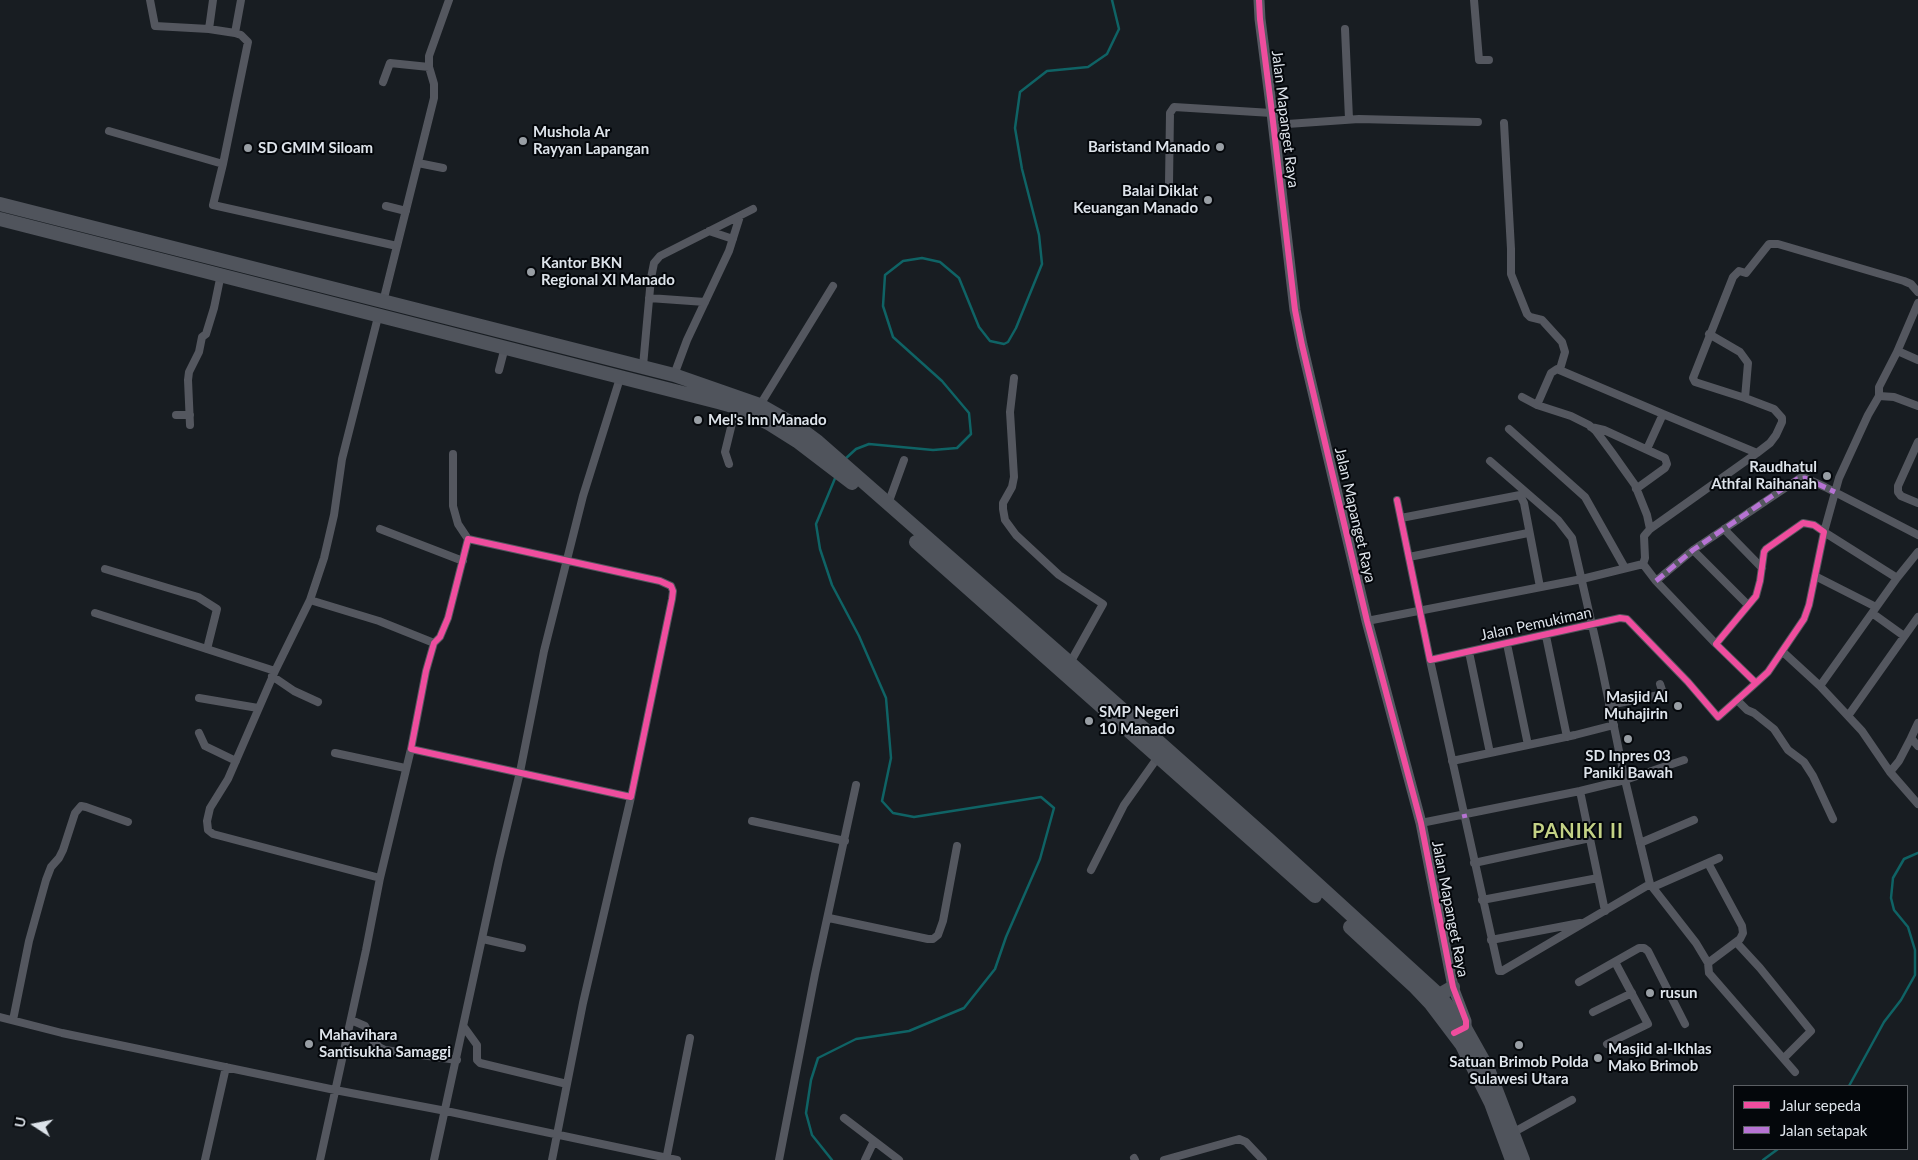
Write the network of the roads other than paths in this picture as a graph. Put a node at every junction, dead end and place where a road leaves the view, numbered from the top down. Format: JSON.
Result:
{"nodes":[{"id":1,"x":150,"y":0,"type":"edge"},
{"id":2,"x":213,"y":0,"type":"edge"},
{"id":3,"x":241,"y":0,"type":"edge"},
{"id":4,"x":449,"y":0,"type":"edge"},
{"id":5,"x":1259,"y":0,"type":"edge"},
{"id":6,"x":1474,"y":0,"type":"edge"},
{"id":7,"x":209,"y":29,"type":"junction"},
{"id":8,"x":1345,"y":29,"type":"dead end"},
{"id":9,"x":235,"y":33,"type":"junction"},
{"id":10,"x":1489,"y":60,"type":"dead end"},
{"id":11,"x":429,"y":67,"type":"junction"},
{"id":12,"x":383,"y":82,"type":"dead end"},
{"id":13,"x":1272,"y":113,"type":"junction"},
{"id":14,"x":1349,"y":119,"type":"junction"},
{"id":15,"x":1478,"y":122,"type":"dead end"},
{"id":16,"x":1504,"y":123,"type":"dead end"},
{"id":17,"x":1273,"y":125,"type":"junction"},
{"id":18,"x":109,"y":131,"type":"dead end"},
{"id":19,"x":418,"y":163,"type":"junction"},
{"id":20,"x":223,"y":164,"type":"junction"},
{"id":21,"x":443,"y":168,"type":"dead end"},
{"id":22,"x":1168,"y":183,"type":"dead end"},
{"id":23,"x":0,"y":204,"type":"edge"},
{"id":24,"x":386,"y":206,"type":"dead end"},
{"id":25,"x":753,"y":209,"type":"dead end"},
{"id":26,"x":406,"y":211,"type":"junction"},
{"id":27,"x":740,"y":216,"type":"junction"},
{"id":28,"x":0,"y":219,"type":"edge"},
{"id":29,"x":63,"y":220,"type":"junction"},
{"id":30,"x":709,"y":231,"type":"junction"},
{"id":31,"x":59,"y":234,"type":"junction"},
{"id":32,"x":733,"y":239,"type":"junction"},
{"id":33,"x":397,"y":246,"type":"junction"},
{"id":34,"x":221,"y":274,"type":"junction"},
{"id":35,"x":833,"y":286,"type":"dead end"},
{"id":36,"x":1918,"y":292,"type":"edge"},
{"id":37,"x":649,"y":298,"type":"junction"},
{"id":38,"x":706,"y":302,"type":"junction"},
{"id":39,"x":1918,"y":303,"type":"edge"},
{"id":40,"x":381,"y":308,"type":"junction"},
{"id":41,"x":1710,"y":334,"type":"junction"},
{"id":42,"x":505,"y":346,"type":"junction"},
{"id":43,"x":1897,"y":352,"type":"junction"},
{"id":44,"x":1918,"y":360,"type":"edge"},
{"id":45,"x":643,"y":366,"type":"junction"},
{"id":46,"x":1560,"y":369,"type":"junction"},
{"id":47,"x":499,"y":370,"type":"dead end"},
{"id":48,"x":674,"y":375,"type":"junction"},
{"id":49,"x":621,"y":376,"type":"junction"},
{"id":50,"x":1014,"y":378,"type":"dead end"},
{"id":51,"x":1879,"y":396,"type":"junction"},
{"id":52,"x":1522,"y":397,"type":"dead end"},
{"id":53,"x":1746,"y":398,"type":"junction"},
{"id":54,"x":760,"y":405,"type":"junction"},
{"id":55,"x":1537,"y":405,"type":"junction"},
{"id":56,"x":1918,"y":406,"type":"edge"},
{"id":57,"x":736,"y":407,"type":"junction"},
{"id":58,"x":176,"y":414,"type":"dead end"},
{"id":59,"x":1663,"y":414,"type":"junction"},
{"id":60,"x":190,"y":415,"type":"junction"},
{"id":61,"x":190,"y":425,"type":"dead end"},
{"id":62,"x":1591,"y":427,"type":"junction"},
{"id":63,"x":1509,"y":429,"type":"dead end"},
{"id":64,"x":1918,"y":442,"type":"edge"},
{"id":65,"x":814,"y":447,"type":"junction"},
{"id":66,"x":1647,"y":449,"type":"junction"},
{"id":67,"x":1757,"y":453,"type":"junction"},
{"id":68,"x":453,"y":454,"type":"dead end"},
{"id":69,"x":1915,"y":455,"type":"edge"},
{"id":70,"x":904,"y":460,"type":"dead end"},
{"id":71,"x":1490,"y":461,"type":"dead end"},
{"id":72,"x":729,"y":464,"type":"dead end"},
{"id":73,"x":849,"y":475,"type":"junction"},
{"id":74,"x":1636,"y":489,"type":"junction"},
{"id":75,"x":1834,"y":492,"type":"junction"},
{"id":76,"x":1397,"y":500,"type":"dead end"},
{"id":77,"x":1918,"y":503,"type":"edge"},
{"id":78,"x":888,"y":504,"type":"junction"},
{"id":79,"x":1401,"y":518,"type":"junction"},
{"id":80,"x":380,"y":529,"type":"dead end"},
{"id":81,"x":1650,"y":529,"type":"junction"},
{"id":82,"x":1724,"y":529,"type":"junction"},
{"id":83,"x":1824,"y":532,"type":"junction"},
{"id":84,"x":1528,"y":533,"type":"junction"},
{"id":85,"x":1918,"y":535,"type":"edge"},
{"id":86,"x":468,"y":539,"type":"junction"},
{"id":87,"x":1693,"y":550,"type":"junction"},
{"id":88,"x":1918,"y":552,"type":"edge"},
{"id":89,"x":1409,"y":557,"type":"junction"},
{"id":90,"x":463,"y":561,"type":"junction"},
{"id":91,"x":568,"y":561,"type":"junction"},
{"id":92,"x":1643,"y":564,"type":"junction"},
{"id":93,"x":1626,"y":568,"type":"junction"},
{"id":94,"x":1762,"y":568,"type":"junction"},
{"id":95,"x":105,"y":569,"type":"dead end"},
{"id":96,"x":954,"y":569,"type":"junction"},
{"id":97,"x":1815,"y":576,"type":"junction"},
{"id":98,"x":1897,"y":578,"type":"junction"},
{"id":99,"x":1582,"y":579,"type":"junction"},
{"id":100,"x":1656,"y":580,"type":"junction"},
{"id":101,"x":1540,"y":587,"type":"junction"},
{"id":102,"x":310,"y":600,"type":"junction"},
{"id":103,"x":1748,"y":605,"type":"junction"},
{"id":104,"x":1874,"y":610,"type":"junction"},
{"id":105,"x":1420,"y":612,"type":"junction"},
{"id":106,"x":95,"y":613,"type":"dead end"},
{"id":107,"x":1918,"y":617,"type":"edge"},
{"id":108,"x":1367,"y":622,"type":"junction"},
{"id":109,"x":1593,"y":626,"type":"junction"},
{"id":110,"x":1546,"y":636,"type":"junction"},
{"id":111,"x":1904,"y":636,"type":"junction"},
{"id":112,"x":434,"y":643,"type":"junction"},
{"id":113,"x":1506,"y":644,"type":"junction"},
{"id":114,"x":1716,"y":644,"type":"junction"},
{"id":115,"x":206,"y":649,"type":"junction"},
{"id":116,"x":1469,"y":652,"type":"junction"},
{"id":117,"x":1783,"y":652,"type":"junction"},
{"id":118,"x":1430,"y":660,"type":"junction"},
{"id":119,"x":1070,"y":663,"type":"junction"},
{"id":120,"x":273,"y":674,"type":"junction"},
{"id":121,"x":1756,"y":683,"type":"junction"},
{"id":122,"x":1660,"y":684,"type":"dead end"},
{"id":123,"x":1820,"y":686,"type":"junction"},
{"id":124,"x":200,"y":698,"type":"dead end"},
{"id":125,"x":1737,"y":700,"type":"junction"},
{"id":126,"x":318,"y":702,"type":"dead end"},
{"id":127,"x":1609,"y":705,"type":"junction"},
{"id":128,"x":258,"y":708,"type":"junction"},
{"id":129,"x":1848,"y":716,"type":"junction"},
{"id":130,"x":1918,"y":724,"type":"edge"},
{"id":131,"x":1614,"y":725,"type":"junction"},
{"id":132,"x":199,"y":733,"type":"dead end"},
{"id":133,"x":1567,"y":737,"type":"junction"},
{"id":134,"x":1911,"y":738,"type":"junction"},
{"id":135,"x":1528,"y":744,"type":"junction"},
{"id":136,"x":1918,"y":746,"type":"edge"},
{"id":137,"x":411,"y":748,"type":"junction"},
{"id":138,"x":334,"y":753,"type":"dead end"},
{"id":139,"x":1490,"y":753,"type":"junction"},
{"id":140,"x":1158,"y":756,"type":"junction"},
{"id":141,"x":1684,"y":760,"type":"dead end"},
{"id":142,"x":236,"y":761,"type":"junction"},
{"id":143,"x":1452,"y":761,"type":"junction"},
{"id":144,"x":405,"y":768,"type":"junction"},
{"id":145,"x":520,"y":772,"type":"junction"},
{"id":146,"x":1890,"y":772,"type":"junction"},
{"id":147,"x":1625,"y":780,"type":"junction"},
{"id":148,"x":856,"y":785,"type":"dead end"},
{"id":149,"x":1580,"y":791,"type":"junction"},
{"id":150,"x":631,"y":797,"type":"junction"},
{"id":151,"x":1918,"y":804,"type":"edge"},
{"id":152,"x":1464,"y":814,"type":"junction"},
{"id":153,"x":1834,"y":819,"type":"dead end"},
{"id":154,"x":1694,"y":820,"type":"dead end"},
{"id":155,"x":752,"y":821,"type":"dead end"},
{"id":156,"x":128,"y":822,"type":"dead end"},
{"id":157,"x":1421,"y":824,"type":"junction"},
{"id":158,"x":1590,"y":838,"type":"junction"},
{"id":159,"x":844,"y":841,"type":"junction"},
{"id":160,"x":1640,"y":843,"type":"junction"},
{"id":161,"x":957,"y":846,"type":"dead end"},
{"id":162,"x":1719,"y":858,"type":"dead end"},
{"id":163,"x":1474,"y":863,"type":"junction"},
{"id":164,"x":1708,"y":863,"type":"junction"},
{"id":165,"x":1091,"y":870,"type":"dead end"},
{"id":166,"x":380,"y":878,"type":"junction"},
{"id":167,"x":1598,"y":878,"type":"junction"},
{"id":168,"x":1651,"y":886,"type":"junction"},
{"id":169,"x":1482,"y":900,"type":"junction"},
{"id":170,"x":1605,"y":910,"type":"junction"},
{"id":171,"x":829,"y":918,"type":"junction"},
{"id":172,"x":1584,"y":922,"type":"junction"},
{"id":173,"x":483,"y":939,"type":"junction"},
{"id":174,"x":1491,"y":940,"type":"junction"},
{"id":175,"x":1736,"y":942,"type":"junction"},
{"id":176,"x":522,"y":948,"type":"dead end"},
{"id":177,"x":1614,"y":962,"type":"junction"},
{"id":178,"x":1708,"y":963,"type":"junction"},
{"id":179,"x":1579,"y":982,"type":"dead end"},
{"id":180,"x":1453,"y":987,"type":"junction"},
{"id":181,"x":1632,"y":993,"type":"junction"},
{"id":182,"x":1439,"y":995,"type":"junction"},
{"id":183,"x":1592,"y":1012,"type":"dead end"},
{"id":184,"x":0,"y":1017,"type":"edge"},
{"id":185,"x":13,"y":1020,"type":"junction"},
{"id":186,"x":351,"y":1020,"type":"junction"},
{"id":187,"x":1685,"y":1024,"type":"dead end"},
{"id":188,"x":464,"y":1027,"type":"junction"},
{"id":189,"x":1459,"y":1031,"type":"junction"},
{"id":190,"x":690,"y":1038,"type":"dead end"},
{"id":191,"x":1607,"y":1044,"type":"dead end"},
{"id":192,"x":1784,"y":1058,"type":"junction"},
{"id":193,"x":457,"y":1060,"type":"junction"},
{"id":194,"x":226,"y":1067,"type":"junction"},
{"id":195,"x":1795,"y":1072,"type":"dead end"},
{"id":196,"x":567,"y":1084,"type":"junction"},
{"id":197,"x":335,"y":1090,"type":"junction"},
{"id":198,"x":1572,"y":1100,"type":"dead end"},
{"id":199,"x":446,"y":1111,"type":"junction"},
{"id":200,"x":844,"y":1118,"type":"dead end"},
{"id":201,"x":1514,"y":1132,"type":"junction"},
{"id":202,"x":558,"y":1136,"type":"junction"},
{"id":203,"x":874,"y":1141,"type":"junction"},
{"id":204,"x":666,"y":1159,"type":"edge"},
{"id":205,"x":205,"y":1160,"type":"edge"},
{"id":206,"x":320,"y":1160,"type":"edge"},
{"id":207,"x":434,"y":1160,"type":"edge"},
{"id":208,"x":552,"y":1160,"type":"edge"},
{"id":209,"x":677,"y":1160,"type":"edge"},
{"id":210,"x":778,"y":1160,"type":"edge"},
{"id":211,"x":865,"y":1160,"type":"edge"},
{"id":212,"x":899,"y":1160,"type":"edge"},
{"id":213,"x":1164,"y":1160,"type":"edge"},
{"id":214,"x":1262,"y":1160,"type":"edge"},
{"id":215,"x":1512,"y":1160,"type":"edge"},
{"id":216,"x":1524,"y":1160,"type":"edge"}],
"edges":[{"from":1,"to":7,"type":"street"},
{"from":2,"to":7,"type":"street"},
{"from":3,"to":9,"type":"street"},
{"from":4,"to":11,"type":"street"},
{"from":5,"to":13,"type":"street","name":"Jalan Mapanget Raya"},
{"from":6,"to":10,"type":"street"},
{"from":7,"to":9,"type":"street"},
{"from":8,"to":14,"type":"street"},
{"from":9,"to":20,"type":"street"},
{"from":11,"to":12,"type":"street"},
{"from":11,"to":19,"type":"street"},
{"from":13,"to":17,"type":"street","name":"Jalan Mapanget Raya"},
{"from":13,"to":22,"type":"street"},
{"from":14,"to":15,"type":"street"},
{"from":14,"to":17,"type":"street"},
{"from":16,"to":46,"type":"street"},
{"from":17,"to":108,"type":"street","name":"Jalan Mapanget Raya"},
{"from":18,"to":20,"type":"street"},
{"from":19,"to":21,"type":"street"},
{"from":19,"to":26,"type":"street"},
{"from":20,"to":33,"type":"street"},
{"from":23,"to":29,"type":"highway"},
{"from":24,"to":26,"type":"street"},
{"from":25,"to":27,"type":"street"},
{"from":26,"to":33,"type":"street"},
{"from":27,"to":30,"type":"street"},
{"from":27,"to":32,"type":"street"},
{"from":28,"to":31,"type":"highway"},
{"from":29,"to":31,"type":"highway"},
{"from":29,"to":40,"type":"highway"},
{"from":30,"to":32,"type":"street"},
{"from":30,"to":37,"type":"street"},
{"from":31,"to":34,"type":"highway"},
{"from":32,"to":38,"type":"street"},
{"from":33,"to":40,"type":"street"},
{"from":34,"to":40,"type":"highway"},
{"from":34,"to":60,"type":"street"},
{"from":35,"to":54,"type":"street"},
{"from":36,"to":41,"type":"street"},
{"from":37,"to":38,"type":"street"},
{"from":37,"to":45,"type":"street"},
{"from":38,"to":48,"type":"street"},
{"from":39,"to":43,"type":"street","name":"Jalan Pemukiman"},
{"from":40,"to":42,"type":"highway"},
{"from":40,"to":45,"type":"highway"},
{"from":40,"to":102,"type":"street"},
{"from":41,"to":53,"type":"street"},
{"from":41,"to":53,"type":"street"},
{"from":42,"to":47,"type":"street"},
{"from":42,"to":49,"type":"highway"},
{"from":43,"to":44,"type":"street"},
{"from":43,"to":51,"type":"street","name":"Jalan Pemukiman"},
{"from":45,"to":48,"type":"highway"},
{"from":46,"to":55,"type":"street"},
{"from":46,"to":59,"type":"street"},
{"from":48,"to":54,"type":"highway"},
{"from":49,"to":57,"type":"highway"},
{"from":49,"to":91,"type":"street"},
{"from":50,"to":119,"type":"street"},
{"from":51,"to":56,"type":"street"},
{"from":51,"to":75,"type":"street","name":"Jalan Pemukiman"},
{"from":52,"to":55,"type":"street"},
{"from":53,"to":67,"type":"street"},
{"from":54,"to":65,"type":"highway"},
{"from":55,"to":62,"type":"street"},
{"from":57,"to":65,"type":"highway"},
{"from":57,"to":72,"type":"street"},
{"from":58,"to":60,"type":"street"},
{"from":59,"to":66,"type":"street"},
{"from":59,"to":67,"type":"street"},
{"from":60,"to":61,"type":"street"},
{"from":62,"to":66,"type":"street"},
{"from":62,"to":74,"type":"street"},
{"from":63,"to":93,"type":"street"},
{"from":64,"to":69,"type":"street"},
{"from":65,"to":73,"type":"highway"},
{"from":66,"to":74,"type":"street"},
{"from":67,"to":81,"type":"street"},
{"from":68,"to":86,"type":"street"},
{"from":69,"to":77,"type":"street"},
{"from":70,"to":78,"type":"street"},
{"from":71,"to":99,"type":"street","name":"Jalan Pemukiman"},
{"from":73,"to":78,"type":"highway"},
{"from":73,"to":96,"type":"highway"},
{"from":74,"to":81,"type":"street"},
{"from":75,"to":82,"type":"street"},
{"from":75,"to":83,"type":"street","name":"Jalan Pemukiman"},
{"from":75,"to":85,"type":"street"},
{"from":76,"to":79,"type":"street"},
{"from":78,"to":96,"type":"highway"},
{"from":79,"to":84,"type":"street"},
{"from":79,"to":89,"type":"street"},
{"from":80,"to":90,"type":"street"},
{"from":81,"to":92,"type":"street"},
{"from":82,"to":87,"type":"street"},
{"from":82,"to":94,"type":"street"},
{"from":83,"to":94,"type":"street"},
{"from":83,"to":97,"type":"street","name":"Jalan Pemukiman"},
{"from":83,"to":98,"type":"street"},
{"from":84,"to":89,"type":"street"},
{"from":84,"to":101,"type":"street"},
{"from":86,"to":90,"type":"street"},
{"from":86,"to":91,"type":"street"},
{"from":87,"to":100,"type":"street"},
{"from":87,"to":103,"type":"street"},
{"from":88,"to":98,"type":"street"},
{"from":89,"to":105,"type":"street"},
{"from":90,"to":112,"type":"street"},
{"from":91,"to":145,"type":"street"},
{"from":91,"to":150,"type":"street"},
{"from":92,"to":93,"type":"street"},
{"from":92,"to":100,"type":"street"},
{"from":93,"to":99,"type":"street"},
{"from":94,"to":103,"type":"street"},
{"from":95,"to":115,"type":"street"},
{"from":96,"to":119,"type":"highway"},
{"from":96,"to":140,"type":"highway"},
{"from":97,"to":104,"type":"street"},
{"from":97,"to":117,"type":"street","name":"Jalan Pemukiman"},
{"from":98,"to":104,"type":"street"},
{"from":99,"to":101,"type":"street"},
{"from":99,"to":109,"type":"street","name":"Jalan Pemukiman"},
{"from":100,"to":114,"type":"street"},
{"from":101,"to":105,"type":"street"},
{"from":102,"to":112,"type":"street"},
{"from":102,"to":120,"type":"street"},
{"from":103,"to":114,"type":"street"},
{"from":104,"to":111,"type":"street"},
{"from":104,"to":123,"type":"street"},
{"from":105,"to":108,"type":"street"},
{"from":105,"to":118,"type":"street"},
{"from":106,"to":115,"type":"street"},
{"from":107,"to":111,"type":"street"},
{"from":108,"to":157,"type":"street","name":"Jalan Mapanget Raya"},
{"from":109,"to":110,"type":"street","name":"Jalan Pemukiman"},
{"from":109,"to":125,"type":"street","name":"Jalan Pemukiman"},
{"from":109,"to":127,"type":"street","name":"Jalan Pemukiman"},
{"from":110,"to":113,"type":"street","name":"Jalan Pemukiman"},
{"from":110,"to":133,"type":"street"},
{"from":111,"to":129,"type":"street"},
{"from":112,"to":137,"type":"street"},
{"from":113,"to":116,"type":"street","name":"Jalan Pemukiman"},
{"from":113,"to":135,"type":"street"},
{"from":114,"to":121,"type":"street"},
{"from":115,"to":120,"type":"street"},
{"from":116,"to":118,"type":"street","name":"Jalan Pemukiman"},
{"from":116,"to":139,"type":"street"},
{"from":117,"to":121,"type":"street","name":"Jalan Pemukiman"},
{"from":117,"to":123,"type":"street"},
{"from":118,"to":143,"type":"street"},
{"from":119,"to":182,"type":"highway"},
{"from":120,"to":126,"type":"street"},
{"from":120,"to":128,"type":"street"},
{"from":121,"to":125,"type":"street","name":"Jalan Pemukiman"},
{"from":122,"to":127,"type":"street"},
{"from":123,"to":129,"type":"street"},
{"from":124,"to":128,"type":"street"},
{"from":125,"to":153,"type":"street"},
{"from":127,"to":131,"type":"street","name":"Jalan Pemukiman"},
{"from":128,"to":142,"type":"street"},
{"from":129,"to":146,"type":"street"},
{"from":130,"to":134,"type":"street"},
{"from":131,"to":133,"type":"street"},
{"from":131,"to":147,"type":"street","name":"Jalan Pemukiman"},
{"from":132,"to":142,"type":"street"},
{"from":133,"to":135,"type":"street"},
{"from":134,"to":136,"type":"street"},
{"from":134,"to":146,"type":"street"},
{"from":135,"to":139,"type":"street"},
{"from":137,"to":144,"type":"street"},
{"from":137,"to":145,"type":"street"},
{"from":138,"to":144,"type":"street"},
{"from":139,"to":143,"type":"street"},
{"from":140,"to":165,"type":"street"},
{"from":140,"to":189,"type":"highway"},
{"from":141,"to":147,"type":"street"},
{"from":142,"to":166,"type":"street"},
{"from":143,"to":152,"type":"street"},
{"from":144,"to":166,"type":"street"},
{"from":145,"to":150,"type":"street"},
{"from":145,"to":173,"type":"street"},
{"from":146,"to":151,"type":"street"},
{"from":147,"to":149,"type":"street"},
{"from":147,"to":160,"type":"street","name":"Jalan Pemukiman"},
{"from":148,"to":159,"type":"street"},
{"from":149,"to":152,"type":"street"},
{"from":149,"to":158,"type":"street"},
{"from":150,"to":196,"type":"street"},
{"from":152,"to":157,"type":"street"},
{"from":152,"to":163,"type":"street"},
{"from":154,"to":160,"type":"street"},
{"from":155,"to":159,"type":"street"},
{"from":156,"to":185,"type":"street"},
{"from":157,"to":180,"type":"street","name":"Jalan Mapanget Raya"},
{"from":158,"to":163,"type":"street"},
{"from":158,"to":167,"type":"street"},
{"from":159,"to":171,"type":"street"},
{"from":160,"to":168,"type":"street","name":"Jalan Pemukiman"},
{"from":161,"to":171,"type":"street"},
{"from":162,"to":164,"type":"street"},
{"from":163,"to":169,"type":"street"},
{"from":164,"to":168,"type":"street"},
{"from":164,"to":175,"type":"street"},
{"from":166,"to":186,"type":"street"},
{"from":167,"to":169,"type":"street"},
{"from":167,"to":170,"type":"street"},
{"from":168,"to":170,"type":"street"},
{"from":168,"to":178,"type":"street","name":"Jalan Pemukiman"},
{"from":169,"to":174,"type":"street"},
{"from":170,"to":172,"type":"street"},
{"from":171,"to":210,"type":"street"},
{"from":172,"to":174,"type":"street"},
{"from":172,"to":174,"type":"street"},
{"from":173,"to":176,"type":"street"},
{"from":173,"to":188,"type":"street"},
{"from":175,"to":178,"type":"street"},
{"from":175,"to":192,"type":"street"},
{"from":177,"to":179,"type":"street"},
{"from":177,"to":181,"type":"street"},
{"from":177,"to":187,"type":"street"},
{"from":178,"to":192,"type":"street","name":"Jalan Pemukiman"},
{"from":180,"to":182,"type":"highway"},
{"from":180,"to":189,"type":"street","name":"Jalan Mapanget Raya"},
{"from":181,"to":183,"type":"street"},
{"from":181,"to":191,"type":"street"},
{"from":182,"to":189,"type":"highway"},
{"from":184,"to":185,"type":"street"},
{"from":185,"to":194,"type":"street"},
{"from":186,"to":193,"type":"street"},
{"from":186,"to":197,"type":"street"},
{"from":188,"to":193,"type":"street"},
{"from":188,"to":196,"type":"street"},
{"from":189,"to":201,"type":"highway"},
{"from":189,"to":215,"type":"highway"},
{"from":190,"to":204,"type":"street"},
{"from":192,"to":195,"type":"street","name":"Jalan Pemukiman"},
{"from":193,"to":199,"type":"street"},
{"from":194,"to":197,"type":"street"},
{"from":194,"to":205,"type":"street"},
{"from":196,"to":202,"type":"street"},
{"from":197,"to":199,"type":"street"},
{"from":197,"to":206,"type":"street"},
{"from":198,"to":201,"type":"street"},
{"from":199,"to":202,"type":"street"},
{"from":199,"to":207,"type":"street"},
{"from":200,"to":203,"type":"street"},
{"from":201,"to":216,"type":"highway"},
{"from":202,"to":204,"type":"street"},
{"from":202,"to":208,"type":"street"},
{"from":203,"to":211,"type":"street"},
{"from":203,"to":212,"type":"street"},
{"from":204,"to":209,"type":"street"},
{"from":213,"to":214,"type":"street"}]}
